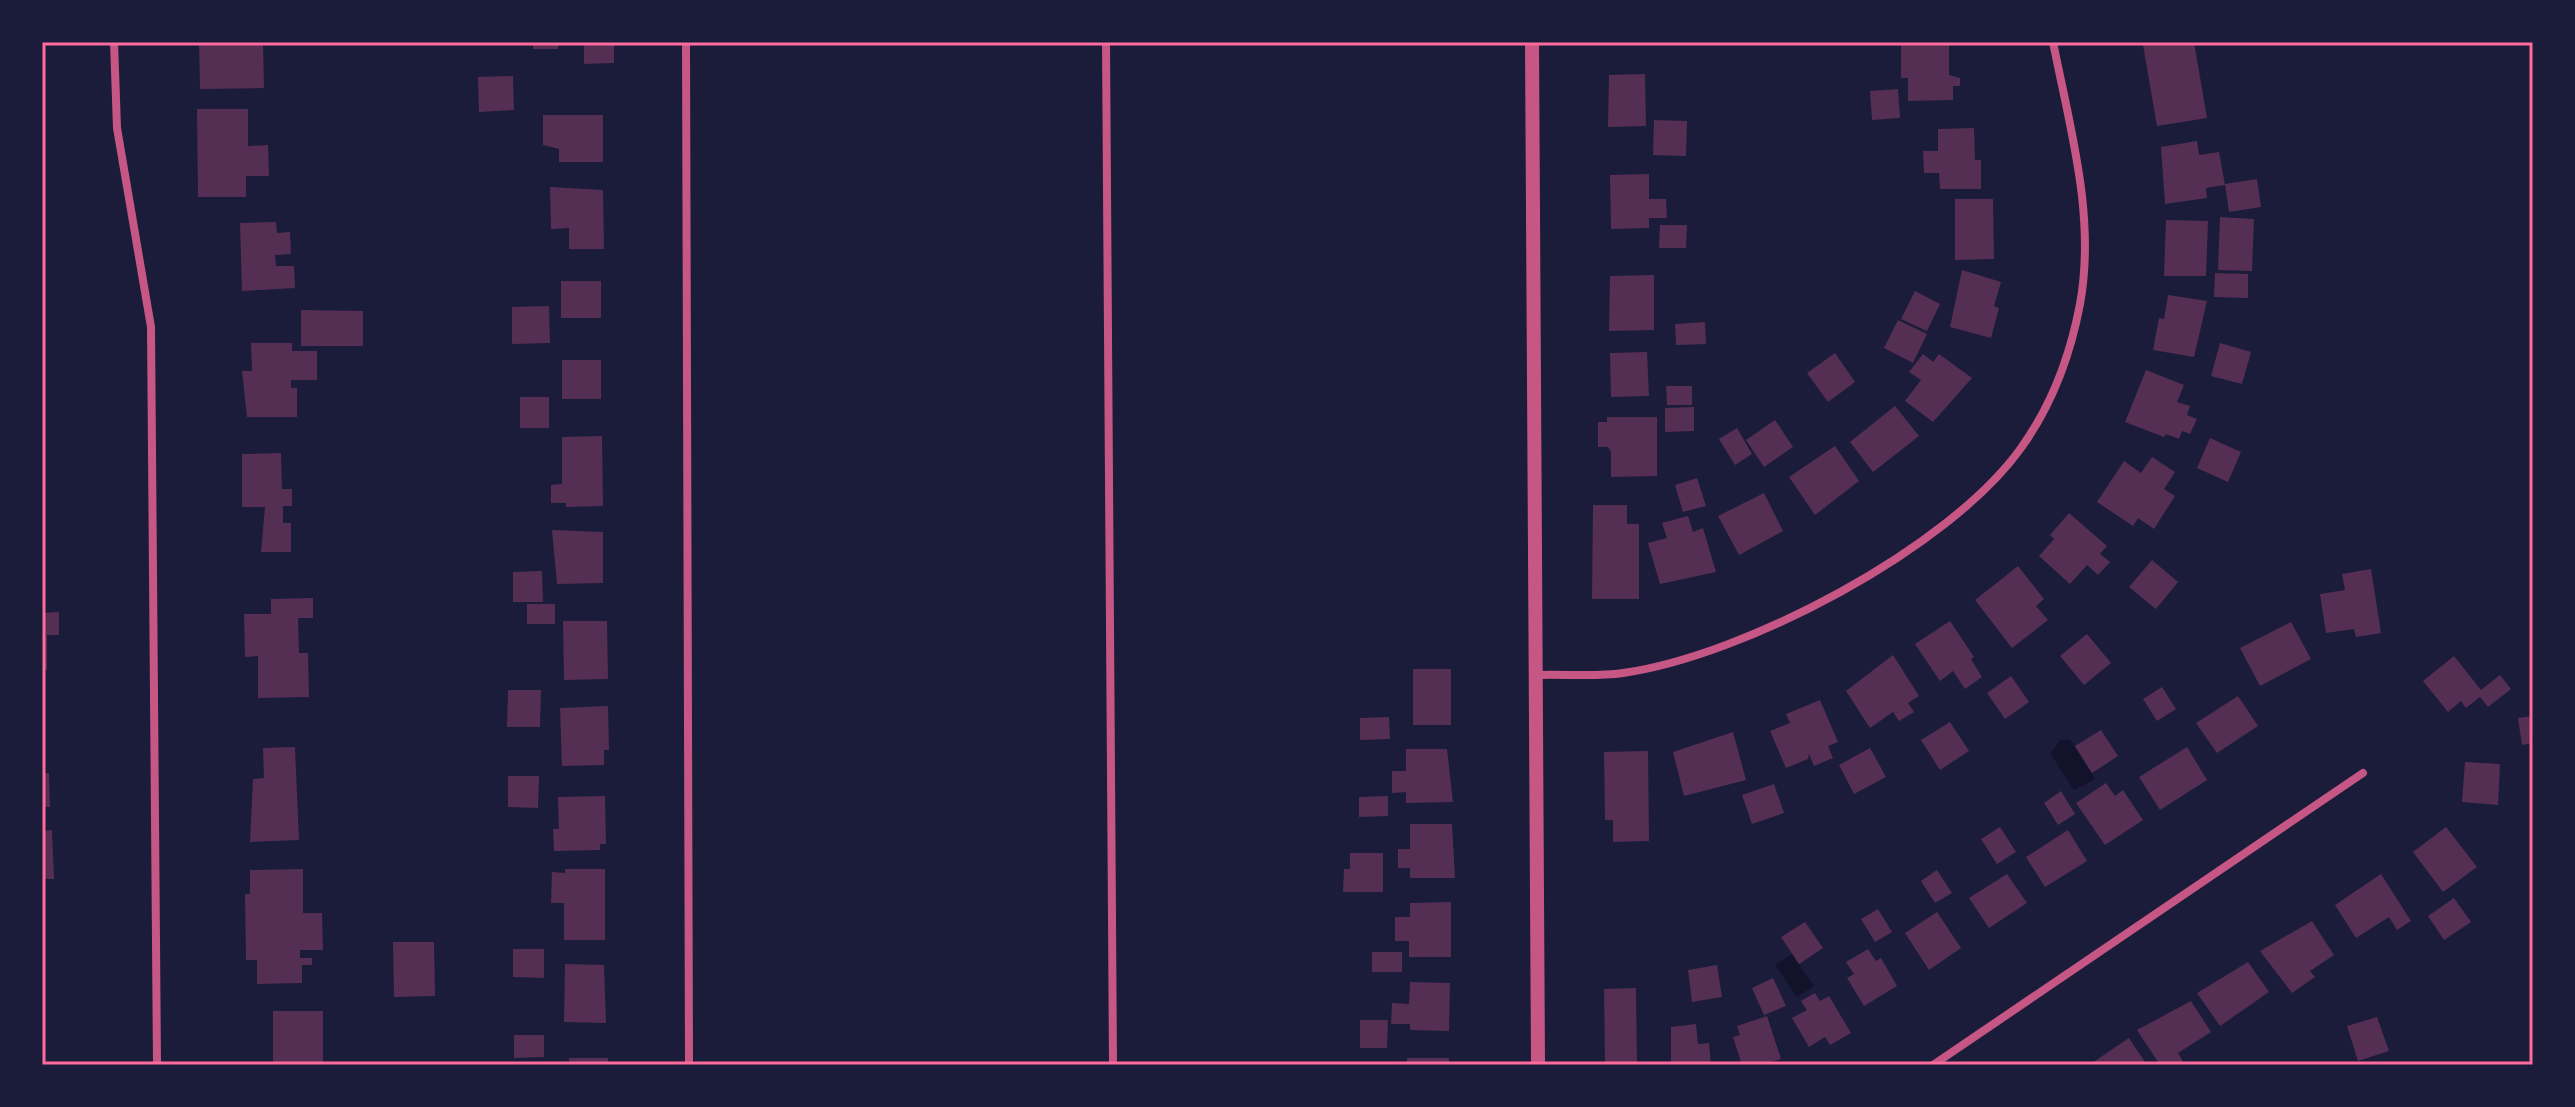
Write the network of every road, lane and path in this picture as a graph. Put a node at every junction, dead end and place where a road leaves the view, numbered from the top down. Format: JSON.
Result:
{"nodes":[{"id":1,"x":114,"y":42,"type":"edge"},
{"id":2,"x":686,"y":42,"type":"edge"},
{"id":3,"x":1106,"y":42,"type":"edge"},
{"id":4,"x":1532,"y":42,"type":"edge"},
{"id":5,"x":2053,"y":42,"type":"edge"},
{"id":6,"x":1538,"y":675,"type":"junction"},
{"id":7,"x":2363,"y":773,"type":"dead end"},
{"id":8,"x":157,"y":1065,"type":"edge"},
{"id":9,"x":689,"y":1065,"type":"edge"},
{"id":10,"x":1113,"y":1065,"type":"edge"},
{"id":11,"x":1538,"y":1065,"type":"edge"},
{"id":12,"x":1933,"y":1065,"type":"edge"}],
"edges":[{"from":1,"to":8,"type":"street"},
{"from":2,"to":9,"type":"street"},
{"from":3,"to":10,"type":"street"},
{"from":4,"to":6,"type":"street"},
{"from":5,"to":6,"type":"street"},
{"from":6,"to":11,"type":"street"},
{"from":7,"to":12,"type":"street"}]}
